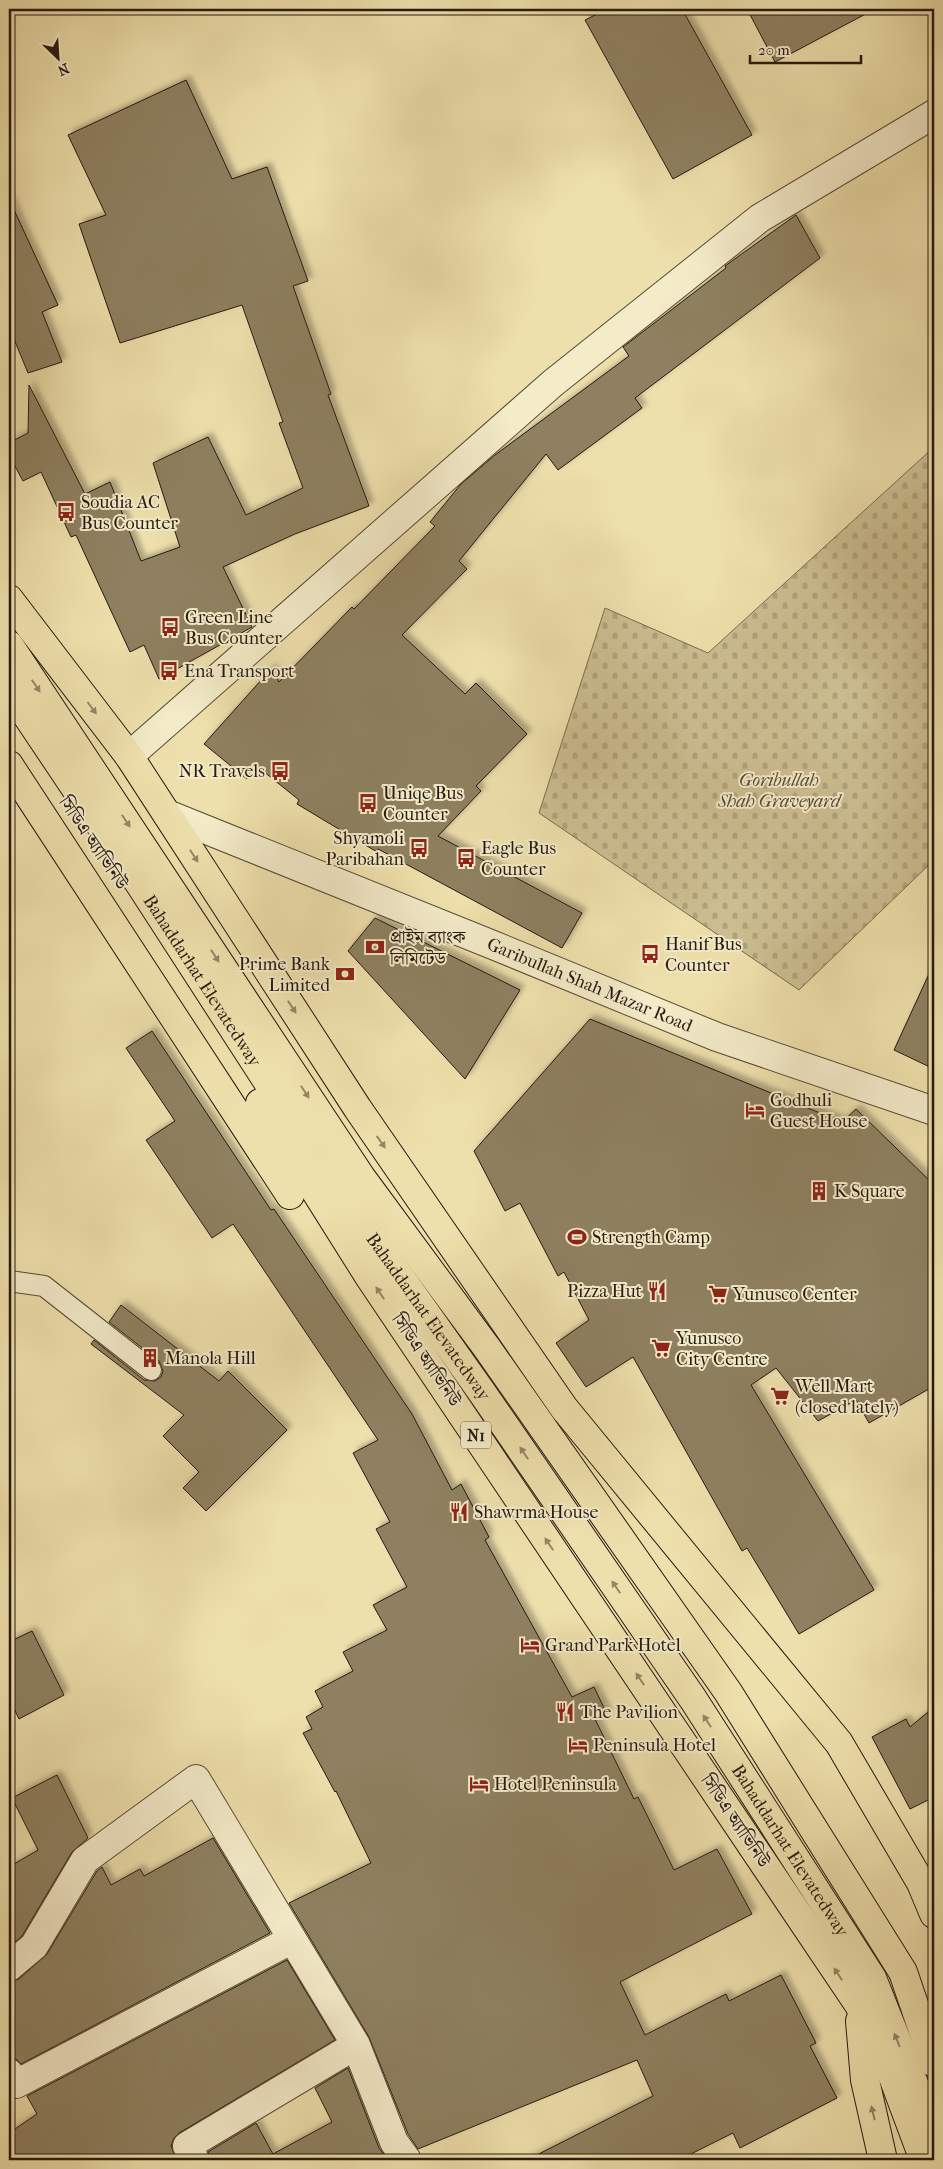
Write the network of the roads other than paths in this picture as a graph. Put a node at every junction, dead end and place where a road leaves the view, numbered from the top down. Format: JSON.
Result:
{"nodes":[{"id":1,"x":934,"y":114,"type":"edge"},
{"id":2,"x":9,"y":599,"type":"edge"},
{"id":3,"x":9,"y":645,"type":"edge"},
{"id":4,"x":9,"y":689,"type":"edge"},
{"id":5,"x":9,"y":719,"type":"edge"},
{"id":6,"x":129,"y":756,"type":"junction"},
{"id":7,"x":9,"y":765,"type":"edge"},
{"id":8,"x":167,"y":814,"type":"junction"},
{"id":9,"x":934,"y":1111,"type":"edge"},
{"id":10,"x":290,"y":1195,"type":"dead end"},
{"id":11,"x":9,"y":1282,"type":"edge"},
{"id":12,"x":152,"y":1370,"type":"dead end"},
{"id":13,"x":934,"y":1914,"type":"edge"},
{"id":14,"x":291,"y":1940,"type":"junction"},
{"id":15,"x":9,"y":1967,"type":"edge"},
{"id":16,"x":859,"y":2005,"type":"junction"},
{"id":17,"x":356,"y":2045,"type":"junction"},
{"id":18,"x":934,"y":2063,"type":"edge"},
{"id":19,"x":9,"y":2073,"type":"edge"},
{"id":20,"x":934,"y":2134,"type":"edge"},
{"id":21,"x":195,"y":2160,"type":"edge"},
{"id":22,"x":407,"y":2160,"type":"edge"},
{"id":23,"x":883,"y":2160,"type":"edge"},
{"id":24,"x":924,"y":2160,"type":"edge"}],
"edges":[{"from":1,"to":6,"type":"street"},
{"from":2,"to":6,"type":"highway","one_way":true},
{"from":3,"to":18,"type":"highway","name":"Bahaddarhat Elevatedway","one_way":true},
{"from":20,"to":4,"type":"highway","name":"Bahaddarhat Elevatedway","one_way":true},
{"from":16,"to":5,"type":"highway","name":"সিডিএ অ্যাভিনিউ","number":"N1","one_way":true},
{"from":6,"to":8,"type":"highway"},
{"from":7,"to":10,"type":"highway"},
{"from":8,"to":9,"type":"street","name":"Garibullah Shah Mazar Road"},
{"from":8,"to":13,"type":"highway","one_way":true},
{"from":11,"to":12,"type":"lane"},
{"from":14,"to":15,"type":"street"},
{"from":14,"to":17,"type":"street"},
{"from":14,"to":19,"type":"street"},
{"from":23,"to":16,"type":"highway","one_way":true},
{"from":16,"to":24,"type":"highway","name":"সিডিএ অ্যাভিনিউ","number":"N1"},
{"from":17,"to":21,"type":"street"},
{"from":17,"to":22,"type":"street"}]}
